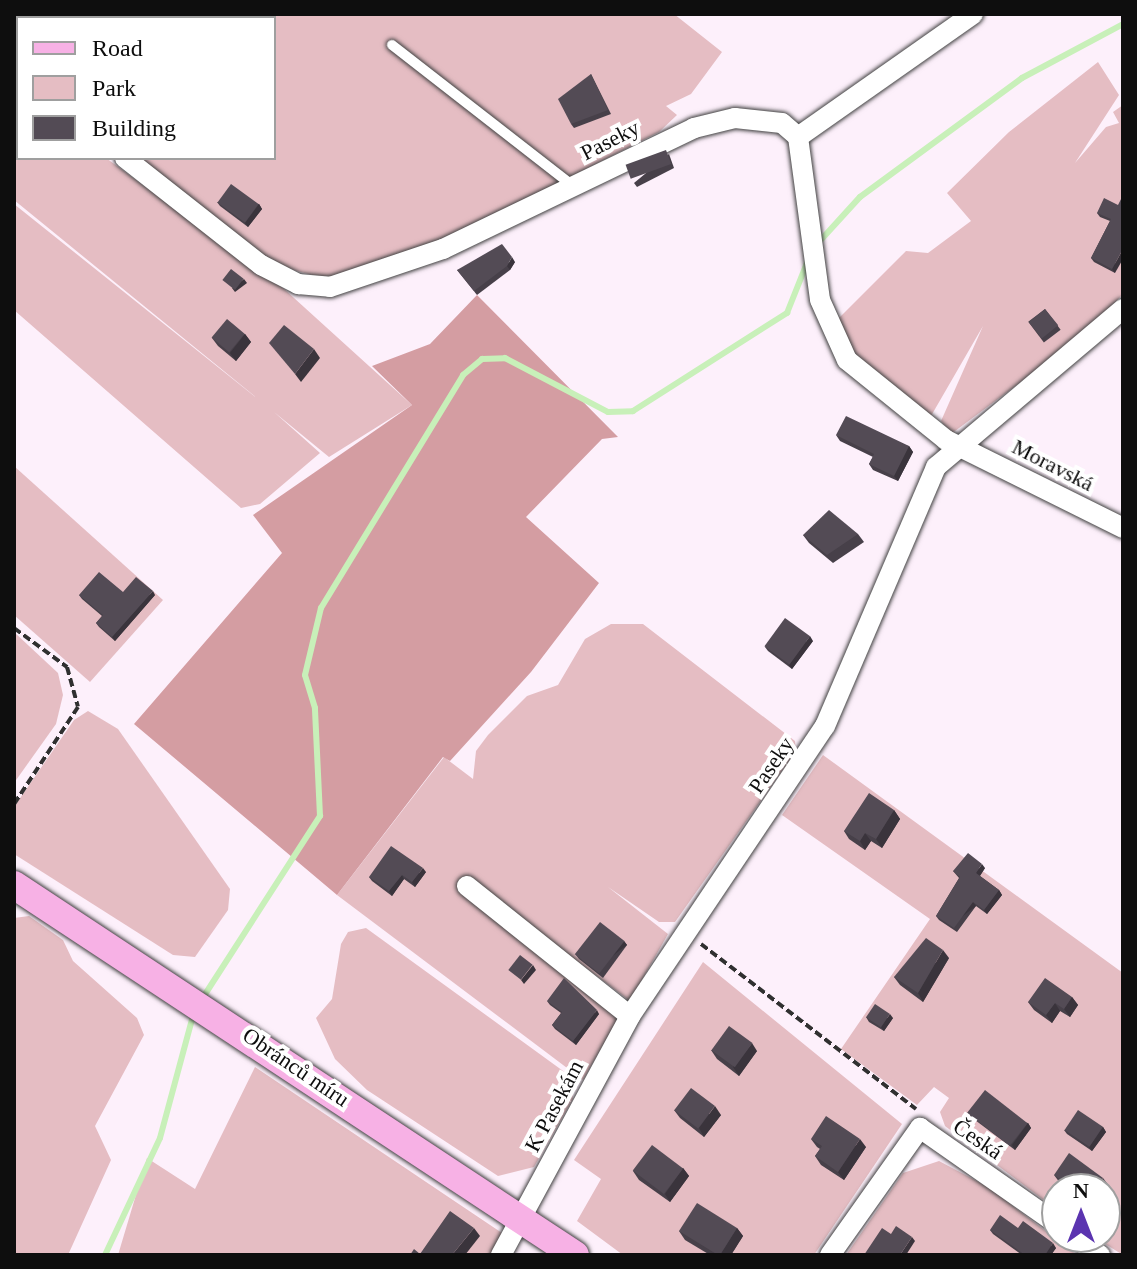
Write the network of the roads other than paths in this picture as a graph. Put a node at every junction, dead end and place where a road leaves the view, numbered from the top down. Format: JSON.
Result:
{"nodes":[{"id":1,"x":973,"y":14,"type":"edge"},
{"id":2,"x":392,"y":45,"type":"dead end"},
{"id":3,"x":798,"y":137,"type":"junction"},
{"id":4,"x":128,"y":160,"type":"edge"},
{"id":5,"x":573,"y":186,"type":"junction"},
{"id":6,"x":1123,"y":309,"type":"edge"},
{"id":7,"x":961,"y":445,"type":"junction"},
{"id":8,"x":1123,"y":528,"type":"edge"},
{"id":9,"x":14,"y":885,"type":"edge"},
{"id":10,"x":467,"y":886,"type":"dead end"},
{"id":11,"x":687,"y":933,"type":"joint"},
{"id":12,"x":630,"y":1016,"type":"junction"},
{"id":13,"x":1041,"y":1213,"type":"edge"},
{"id":14,"x":521,"y":1218,"type":"junction"},
{"id":15,"x":501,"y":1255,"type":"edge"},
{"id":16,"x":575,"y":1255,"type":"edge"},
{"id":17,"x":830,"y":1255,"type":"edge"}],
"edges":[{"from":1,"to":3,"type":"street"},
{"from":2,"to":5,"type":"lane"},
{"from":3,"to":5,"type":"street","name":"Paseky"},
{"from":3,"to":7,"type":"street"},
{"from":4,"to":5,"type":"street","name":"Paseky"},
{"from":6,"to":7,"type":"street","name":"Paseky"},
{"from":7,"to":8,"type":"street","name":"Moravská"},
{"from":7,"to":11,"type":"street","name":"Paseky"},
{"from":9,"to":14,"type":"main road","name":"Obránců míru"},
{"from":10,"to":12,"type":"street"},
{"from":11,"to":12,"type":"street","name":"K Pasekám"},
{"from":12,"to":14,"type":"street","name":"K Pasekám"},
{"from":13,"to":17,"type":"street","name":"Česká"},
{"from":14,"to":15,"type":"street","name":"K Pasekám"},
{"from":14,"to":16,"type":"main road","name":"Obránců míru"}]}
